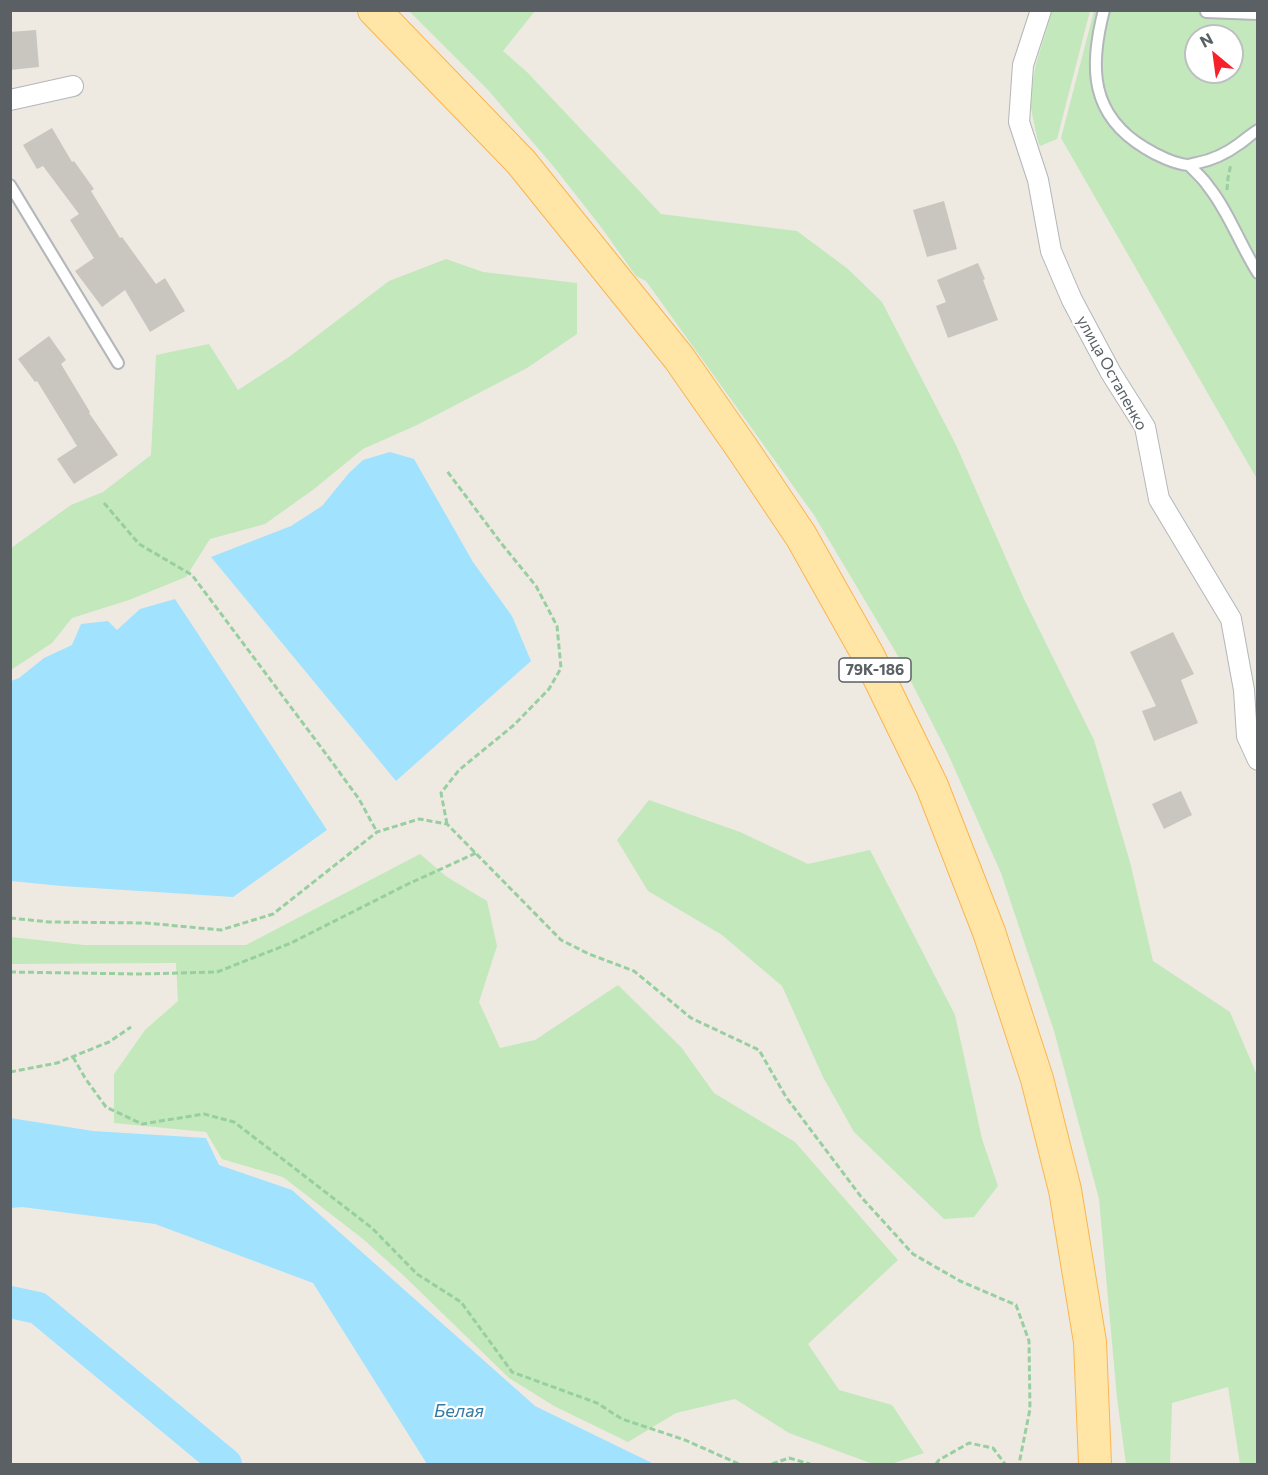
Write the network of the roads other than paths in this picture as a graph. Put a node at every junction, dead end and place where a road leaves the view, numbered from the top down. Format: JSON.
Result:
{"nodes":[{"id":1,"x":354,"y":10,"type":"edge"},
{"id":2,"x":374,"y":10,"type":"edge"},
{"id":3,"x":395,"y":10,"type":"edge"},
{"id":4,"x":1041,"y":10,"type":"edge"},
{"id":5,"x":1104,"y":10,"type":"edge"},
{"id":6,"x":1206,"y":10,"type":"edge"},
{"id":7,"x":1257,"y":14,"type":"edge"},
{"id":8,"x":73,"y":87,"type":"dead end"},
{"id":9,"x":10,"y":99,"type":"edge"},
{"id":10,"x":1257,"y":130,"type":"edge"},
{"id":11,"x":521,"y":162,"type":"junction"},
{"id":12,"x":1189,"y":165,"type":"junction"},
{"id":13,"x":10,"y":185,"type":"edge"},
{"id":14,"x":1257,"y":273,"type":"edge"},
{"id":15,"x":118,"y":363,"type":"dead end"},
{"id":16,"x":1257,"y":760,"type":"edge"},
{"id":17,"x":1095,"y":1464,"type":"edge"}],
"edges":[{"from":1,"to":11,"type":"main road"},
{"from":2,"to":11,"type":"main road","number":"79К-186"},
{"from":3,"to":11,"type":"main road"},
{"from":4,"to":16,"type":"street","name":"улица Остапенко"},
{"from":5,"to":12,"type":"lane"},
{"from":6,"to":7,"type":"lane"},
{"from":8,"to":9,"type":"street"},
{"from":10,"to":12,"type":"lane"},
{"from":11,"to":17,"type":"main road","number":"79К-186"},
{"from":12,"to":14,"type":"lane"},
{"from":13,"to":15,"type":"lane"}]}
